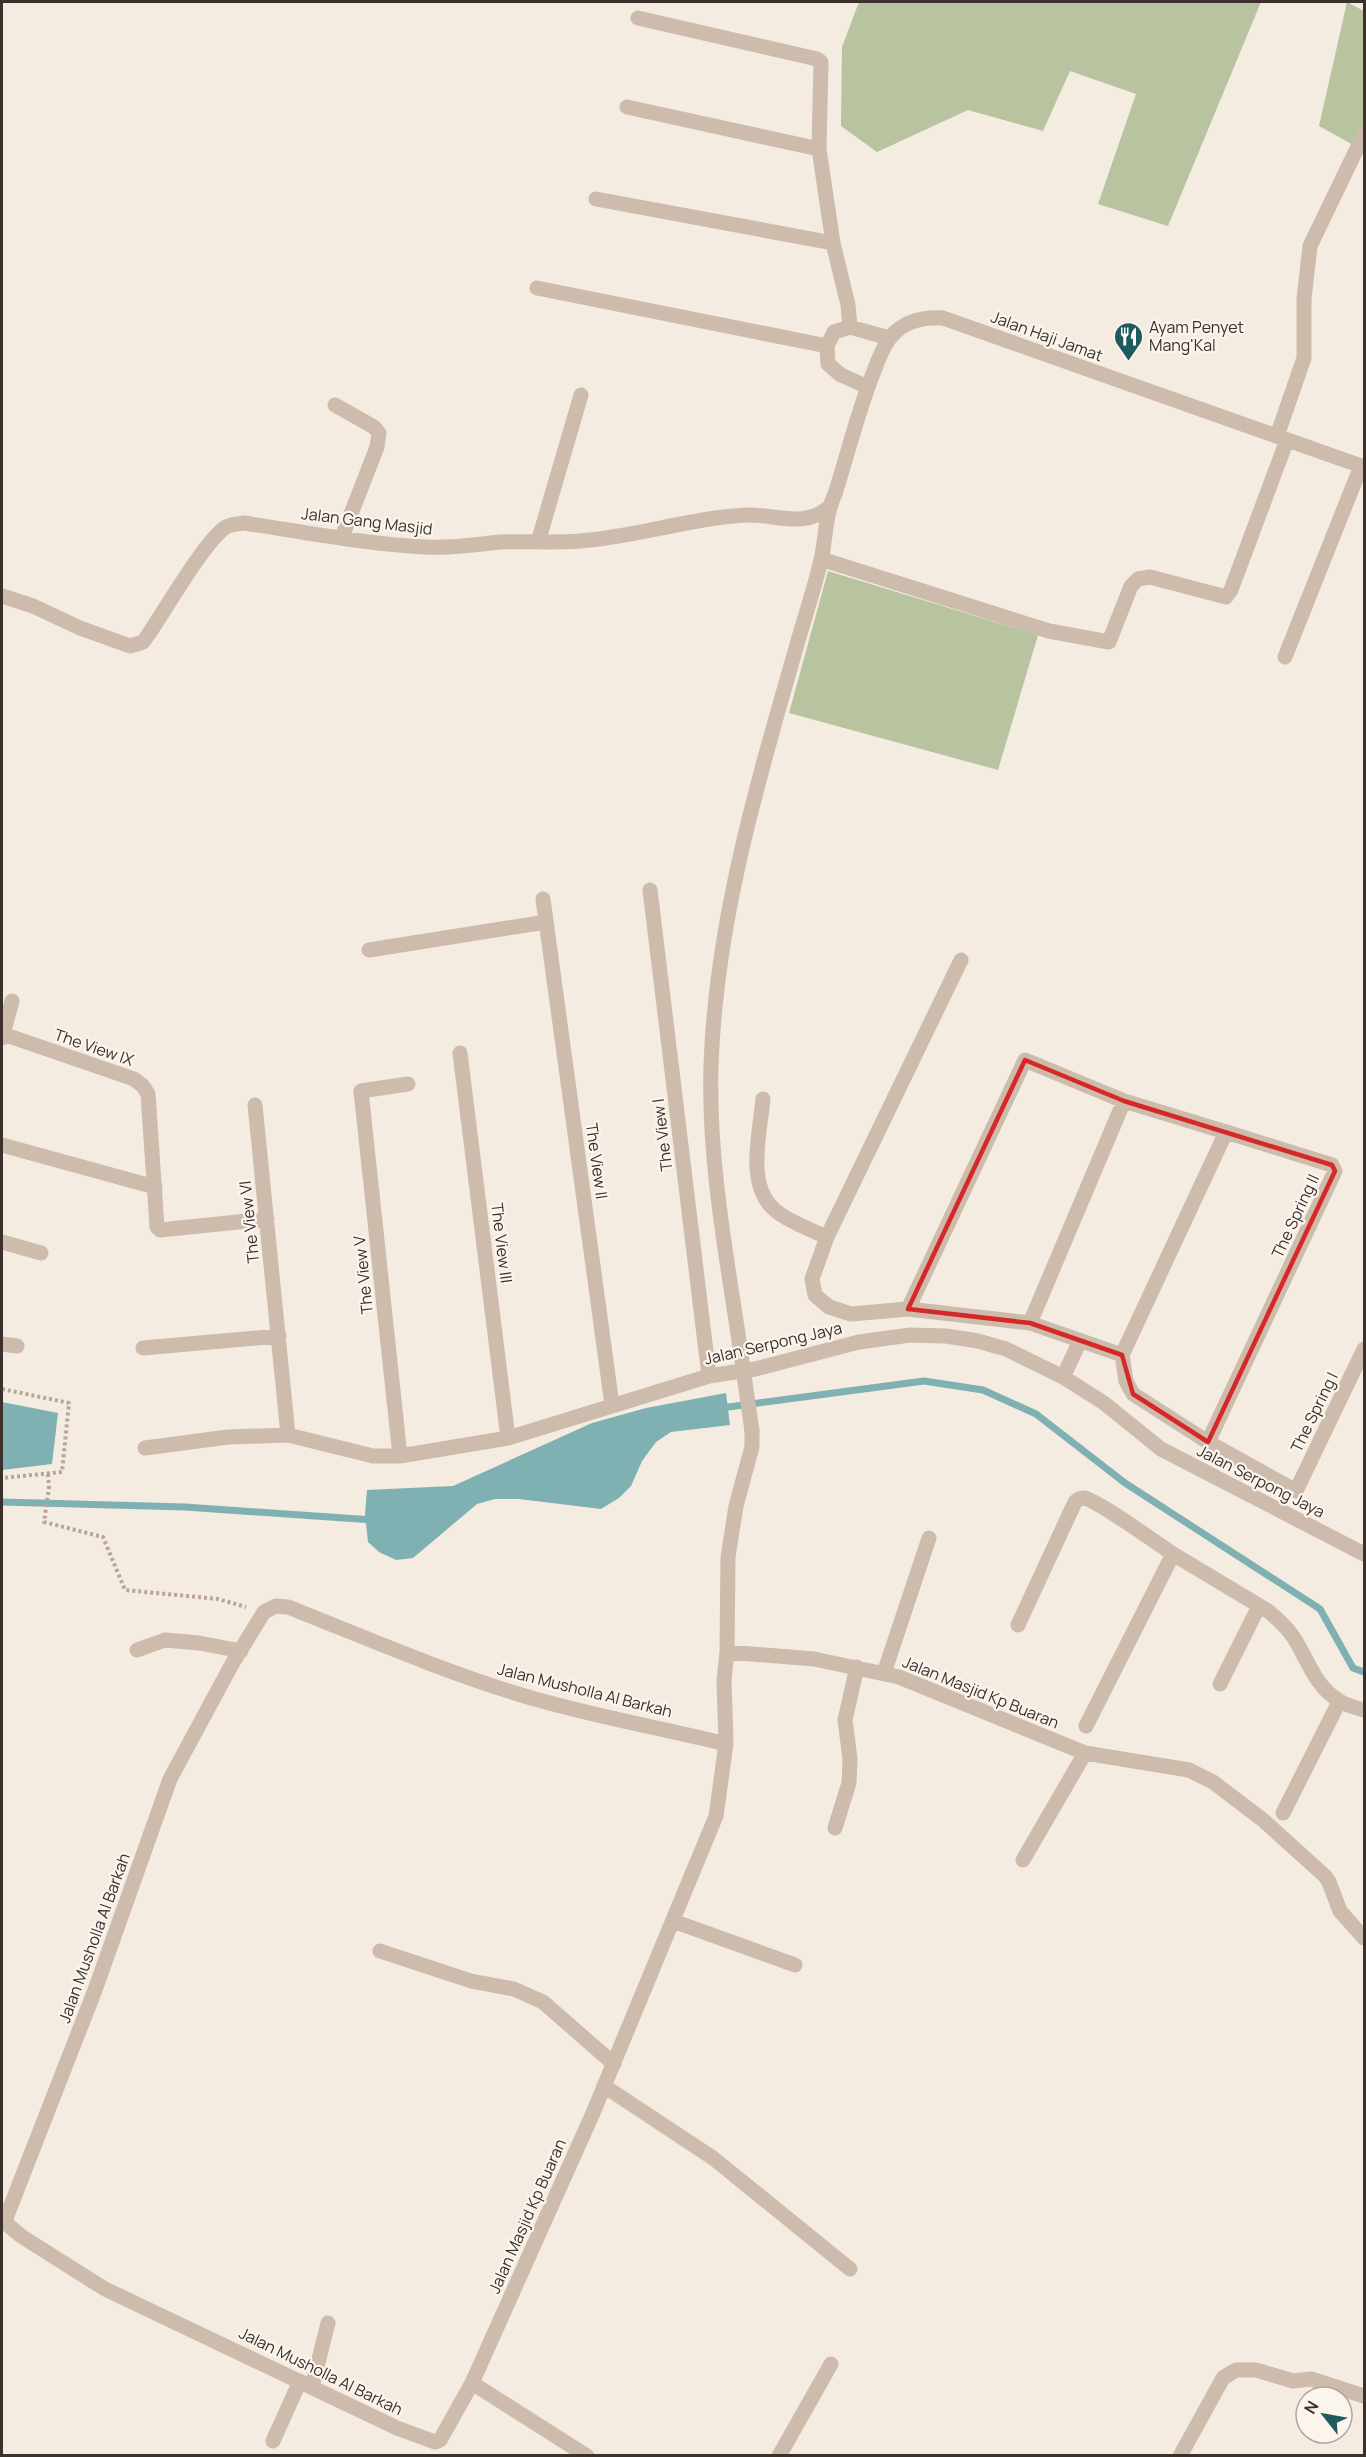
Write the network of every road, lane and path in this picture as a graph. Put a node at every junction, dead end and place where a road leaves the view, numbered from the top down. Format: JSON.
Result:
{"nodes":[{"id":1,"x":638,"y":18,"type":"dead end"},
{"id":2,"x":627,"y":107,"type":"dead end"},
{"id":3,"x":1365,"y":134,"type":"edge"},
{"id":4,"x":819,"y":149,"type":"junction"},
{"id":5,"x":596,"y":199,"type":"dead end"},
{"id":6,"x":833,"y":243,"type":"junction"},
{"id":7,"x":537,"y":288,"type":"dead end"},
{"id":8,"x":850,"y":327,"type":"junction"},
{"id":9,"x":889,"y":338,"type":"junction"},
{"id":10,"x":827,"y":346,"type":"junction"},
{"id":11,"x":868,"y":387,"type":"junction"},
{"id":12,"x":581,"y":395,"type":"dead end"},
{"id":13,"x":335,"y":405,"type":"dead end"},
{"id":14,"x":1282,"y":438,"type":"junction"},
{"id":15,"x":1363,"y":466,"type":"edge"},
{"id":16,"x":829,"y":507,"type":"junction"},
{"id":17,"x":342,"y":537,"type":"junction"},
{"id":18,"x":538,"y":542,"type":"junction"},
{"id":19,"x":821,"y":559,"type":"junction"},
{"id":20,"x":2,"y":596,"type":"edge"},
{"id":21,"x":1285,"y":657,"type":"dead end"},
{"id":22,"x":650,"y":890,"type":"dead end"},
{"id":23,"x":543,"y":898,"type":"dead end"},
{"id":24,"x":546,"y":922,"type":"junction"},
{"id":25,"x":369,"y":950,"type":"dead end"},
{"id":26,"x":961,"y":960,"type":"dead end"},
{"id":27,"x":12,"y":1001,"type":"dead end"},
{"id":28,"x":2,"y":1036,"type":"edge"},
{"id":29,"x":460,"y":1053,"type":"dead end"},
{"id":30,"x":408,"y":1084,"type":"dead end"},
{"id":31,"x":763,"y":1099,"type":"dead end"},
{"id":32,"x":1124,"y":1101,"type":"junction"},
{"id":33,"x":255,"y":1105,"type":"dead end"},
{"id":34,"x":1226,"y":1132,"type":"junction"},
{"id":35,"x":2,"y":1145,"type":"edge"},
{"id":36,"x":155,"y":1187,"type":"junction"},
{"id":37,"x":267,"y":1219,"type":"junction"},
{"id":38,"x":827,"y":1237,"type":"junction"},
{"id":39,"x":2,"y":1242,"type":"edge"},
{"id":40,"x":41,"y":1253,"type":"dead end"},
{"id":41,"x":908,"y":1309,"type":"junction"},
{"id":42,"x":1030,"y":1323,"type":"junction"},
{"id":43,"x":279,"y":1336,"type":"junction"},
{"id":44,"x":1080,"y":1341,"type":"junction"},
{"id":45,"x":2,"y":1344,"type":"edge"},
{"id":46,"x":17,"y":1346,"type":"dead end"},
{"id":47,"x":143,"y":1348,"type":"dead end"},
{"id":48,"x":1365,"y":1349,"type":"edge"},
{"id":49,"x":1122,"y":1355,"type":"junction"},
{"id":50,"x":709,"y":1376,"type":"junction"},
{"id":51,"x":1063,"y":1377,"type":"junction"},
{"id":52,"x":2,"y":1389,"type":"edge"},
{"id":53,"x":612,"y":1405,"type":"junction"},
{"id":54,"x":288,"y":1435,"type":"junction"},
{"id":55,"x":508,"y":1438,"type":"junction"},
{"id":56,"x":1208,"y":1442,"type":"junction"},
{"id":57,"x":146,"y":1448,"type":"dead end"},
{"id":58,"x":400,"y":1456,"type":"junction"},
{"id":59,"x":48,"y":1473,"type":"junction"},
{"id":60,"x":2,"y":1478,"type":"edge"},
{"id":61,"x":929,"y":1538,"type":"dead end"},
{"id":62,"x":1173,"y":1554,"type":"junction"},
{"id":63,"x":1365,"y":1554,"type":"edge"},
{"id":64,"x":1259,"y":1606,"type":"junction"},
{"id":65,"x":264,"y":1612,"type":"junction"},
{"id":66,"x":1018,"y":1625,"type":"dead end"},
{"id":67,"x":137,"y":1650,"type":"dead end"},
{"id":68,"x":241,"y":1651,"type":"junction"},
{"id":69,"x":727,"y":1652,"type":"junction"},
{"id":70,"x":857,"y":1667,"type":"junction"},
{"id":71,"x":884,"y":1673,"type":"junction"},
{"id":72,"x":1220,"y":1684,"type":"dead end"},
{"id":73,"x":1340,"y":1702,"type":"junction"},
{"id":74,"x":1365,"y":1710,"type":"edge"},
{"id":75,"x":1086,"y":1726,"type":"dead end"},
{"id":76,"x":726,"y":1744,"type":"junction"},
{"id":77,"x":1085,"y":1752,"type":"junction"},
{"id":78,"x":1283,"y":1813,"type":"dead end"},
{"id":79,"x":835,"y":1828,"type":"dead end"},
{"id":80,"x":1023,"y":1860,"type":"dead end"},
{"id":81,"x":673,"y":1921,"type":"junction"},
{"id":82,"x":1365,"y":1938,"type":"edge"},
{"id":83,"x":380,"y":1952,"type":"dead end"},
{"id":84,"x":795,"y":1965,"type":"dead end"},
{"id":85,"x":614,"y":2064,"type":"junction"},
{"id":86,"x":604,"y":2086,"type":"junction"},
{"id":87,"x":8,"y":2197,"type":"edge"},
{"id":88,"x":5,"y":2230,"type":"edge"},
{"id":89,"x":850,"y":2269,"type":"dead end"},
{"id":90,"x":328,"y":2323,"type":"dead end"},
{"id":91,"x":831,"y":2364,"type":"dead end"},
{"id":92,"x":472,"y":2383,"type":"junction"},
{"id":93,"x":306,"y":2384,"type":"junction"},
{"id":94,"x":1365,"y":2396,"type":"edge"},
{"id":95,"x":273,"y":2441,"type":"dead end"},
{"id":96,"x":587,"y":2456,"type":"edge"},
{"id":97,"x":779,"y":2456,"type":"edge"},
{"id":98,"x":1180,"y":2456,"type":"edge"}],
"edges":[{"from":1,"to":4,"type":"street"},
{"from":2,"to":4,"type":"street"},
{"from":3,"to":14,"type":"street"},
{"from":4,"to":6,"type":"street"},
{"from":5,"to":6,"type":"street"},
{"from":6,"to":8,"type":"street"},
{"from":7,"to":10,"type":"street"},
{"from":8,"to":9,"type":"street"},
{"from":8,"to":10,"type":"street"},
{"from":9,"to":11,"type":"street"},
{"from":9,"to":14,"type":"street","name":"Jalan Haji Jamat"},
{"from":10,"to":11,"type":"street"},
{"from":11,"to":16,"type":"street"},
{"from":12,"to":18,"type":"street"},
{"from":13,"to":17,"type":"street"},
{"from":14,"to":15,"type":"street","name":"Jalan Haji Jamat"},
{"from":14,"to":19,"type":"street"},
{"from":15,"to":21,"type":"street"},
{"from":16,"to":18,"type":"street","name":"Jalan Gang Masjid"},
{"from":16,"to":19,"type":"street"},
{"from":17,"to":18,"type":"street","name":"Jalan Gang Masjid"},
{"from":17,"to":20,"type":"street","name":"Jalan Gang Masjid"},
{"from":19,"to":69,"type":"street","bridge":true},
{"from":22,"to":50,"type":"street","name":"The View I"},
{"from":23,"to":24,"type":"street","name":"The View II"},
{"from":24,"to":25,"type":"street"},
{"from":24,"to":53,"type":"street","name":"The View II"},
{"from":26,"to":38,"type":"street"},
{"from":27,"to":28,"type":"street","name":"The View IX"},
{"from":28,"to":36,"type":"street","name":"The View IX"},
{"from":29,"to":55,"type":"street","name":"The View III"},
{"from":30,"to":58,"type":"street","name":"The View V"},
{"from":31,"to":38,"type":"street"},
{"from":32,"to":34,"type":"street"},
{"from":32,"to":41,"type":"street"},
{"from":32,"to":42,"type":"street"},
{"from":33,"to":37,"type":"street","name":"The View VI"},
{"from":34,"to":49,"type":"street"},
{"from":34,"to":56,"type":"street","name":"The Spring II"},
{"from":35,"to":36,"type":"street"},
{"from":36,"to":37,"type":"street","name":"The View IX"},
{"from":37,"to":43,"type":"street","name":"The View VI"},
{"from":38,"to":41,"type":"street"},
{"from":39,"to":40,"type":"street"},
{"from":41,"to":42,"type":"street"},
{"from":42,"to":44,"type":"street"},
{"from":43,"to":47,"type":"street"},
{"from":43,"to":54,"type":"street","name":"The View VI"},
{"from":44,"to":49,"type":"street"},
{"from":44,"to":51,"type":"street"},
{"from":45,"to":46,"type":"street"},
{"from":48,"to":56,"type":"street","name":"The Spring I"},
{"from":49,"to":56,"type":"street"},
{"from":50,"to":51,"type":"street","name":"Jalan Serpong Jaya"},
{"from":50,"to":53,"type":"street","name":"Jalan Serpong Jaya"},
{"from":51,"to":63,"type":"street","name":"Jalan Serpong Jaya"},
{"from":52,"to":59,"type":"path"},
{"from":53,"to":55,"type":"street","name":"Jalan Serpong Jaya"},
{"from":54,"to":57,"type":"street","name":"Jalan Serpong Jaya"},
{"from":54,"to":58,"type":"street","name":"Jalan Serpong Jaya"},
{"from":55,"to":58,"type":"street","name":"Jalan Serpong Jaya"},
{"from":59,"to":60,"type":"path"},
{"from":59,"to":65,"type":"path"},
{"from":61,"to":71,"type":"street"},
{"from":62,"to":64,"type":"street"},
{"from":62,"to":66,"type":"street"},
{"from":62,"to":75,"type":"street"},
{"from":64,"to":72,"type":"street"},
{"from":64,"to":73,"type":"street"},
{"from":65,"to":68,"type":"street","name":"Jalan Musholla Al Barkah"},
{"from":65,"to":76,"type":"street","name":"Jalan Musholla Al Barkah"},
{"from":67,"to":68,"type":"street"},
{"from":68,"to":87,"type":"street","name":"Jalan Musholla Al Barkah"},
{"from":69,"to":70,"type":"street","name":"Jalan Masjid Kp Buaran"},
{"from":69,"to":76,"type":"street","name":"Jalan Masjid Kp Buaran"},
{"from":70,"to":71,"type":"street","name":"Jalan Masjid Kp Buaran"},
{"from":70,"to":79,"type":"street"},
{"from":71,"to":77,"type":"street","name":"Jalan Masjid Kp Buaran"},
{"from":73,"to":74,"type":"street"},
{"from":73,"to":78,"type":"street"},
{"from":76,"to":81,"type":"street","name":"Jalan Masjid Kp Buaran"},
{"from":77,"to":80,"type":"street"},
{"from":77,"to":82,"type":"street","name":"Jalan Masjid Kp Buaran"},
{"from":81,"to":84,"type":"street"},
{"from":81,"to":85,"type":"street","name":"Jalan Masjid Kp Buaran"},
{"from":83,"to":85,"type":"street"},
{"from":85,"to":86,"type":"street","name":"Jalan Masjid Kp Buaran"},
{"from":86,"to":89,"type":"street"},
{"from":86,"to":92,"type":"street","name":"Jalan Masjid Kp Buaran"},
{"from":87,"to":88,"type":"street","name":"Jalan Musholla Al Barkah"},
{"from":88,"to":93,"type":"street","name":"Jalan Musholla Al Barkah"},
{"from":90,"to":93,"type":"street"},
{"from":91,"to":97,"type":"street"},
{"from":92,"to":93,"type":"street","name":"Jalan Musholla Al Barkah"},
{"from":92,"to":96,"type":"street"},
{"from":93,"to":95,"type":"street"},
{"from":94,"to":98,"type":"street"}]}
